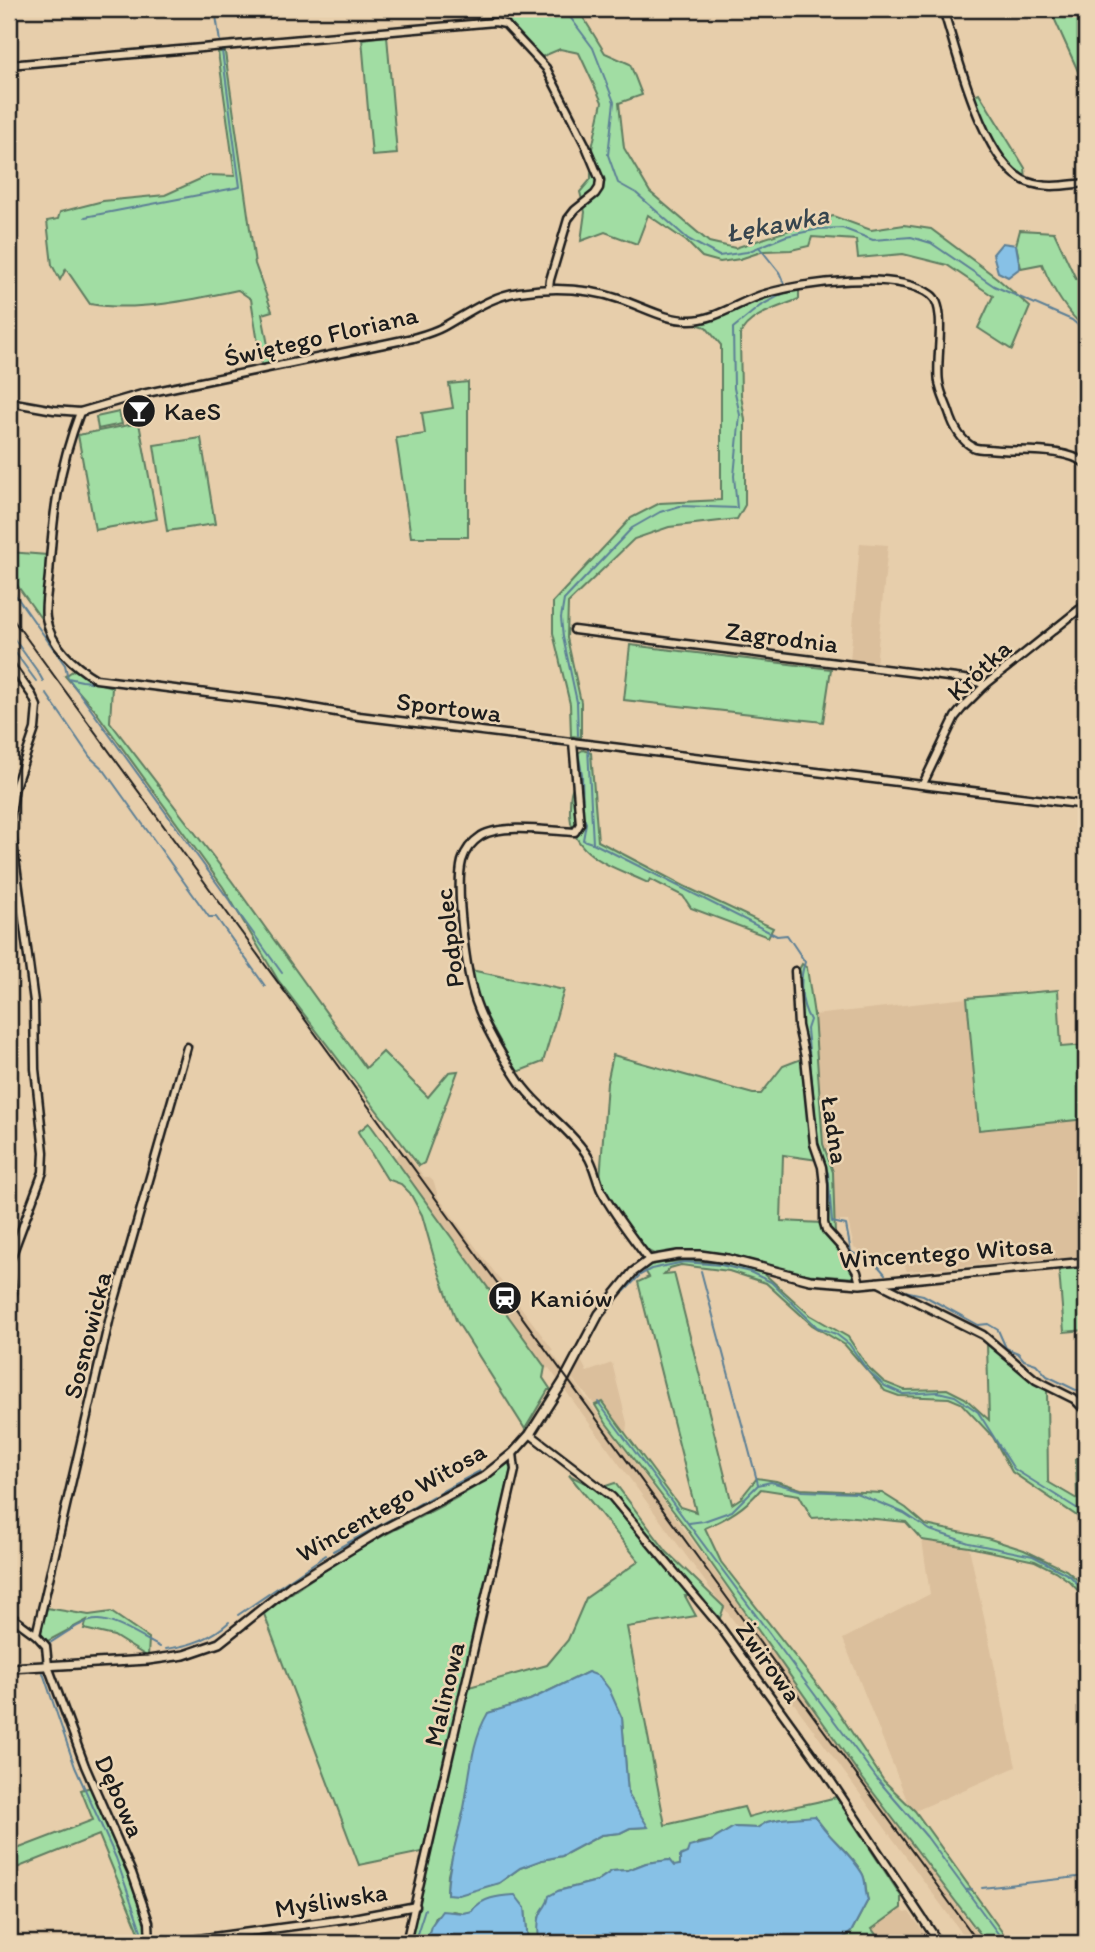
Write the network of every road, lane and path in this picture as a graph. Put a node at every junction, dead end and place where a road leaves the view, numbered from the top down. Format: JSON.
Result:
{"nodes":[{"id":1,"x":943,"y":9,"type":"edge"},
{"id":2,"x":9,"y":65,"type":"edge"},
{"id":3,"x":1086,"y":183,"type":"edge"},
{"id":4,"x":549,"y":288,"type":"junction"},
{"id":5,"x":9,"y":402,"type":"edge"},
{"id":6,"x":80,"y":412,"type":"junction"},
{"id":7,"x":1086,"y":464,"type":"edge"},
{"id":8,"x":1086,"y":604,"type":"edge"},
{"id":9,"x":574,"y":630,"type":"dead end"},
{"id":10,"x":9,"y":663,"type":"edge"},
{"id":11,"x":985,"y":685,"type":"junction"},
{"id":12,"x":573,"y":742,"type":"junction"},
{"id":13,"x":923,"y":784,"type":"junction"},
{"id":14,"x":1086,"y":805,"type":"edge"},
{"id":15,"x":795,"y":971,"type":"dead end"},
{"id":16,"x":187,"y":1047,"type":"dead end"},
{"id":17,"x":649,"y":1260,"type":"junction"},
{"id":18,"x":1086,"y":1262,"type":"edge"},
{"id":19,"x":9,"y":1263,"type":"edge"},
{"id":20,"x":9,"y":1271,"type":"edge"},
{"id":21,"x":877,"y":1282,"type":"junction"},
{"id":22,"x":860,"y":1284,"type":"junction"},
{"id":23,"x":9,"y":1303,"type":"edge"},
{"id":24,"x":1086,"y":1411,"type":"edge"},
{"id":25,"x":530,"y":1434,"type":"junction"},
{"id":26,"x":513,"y":1452,"type":"junction"},
{"id":27,"x":9,"y":1612,"type":"edge"},
{"id":28,"x":36,"y":1635,"type":"junction"},
{"id":29,"x":48,"y":1666,"type":"junction"},
{"id":30,"x":9,"y":1668,"type":"edge"},
{"id":31,"x":416,"y":1906,"type":"junction"},
{"id":32,"x":150,"y":1943,"type":"edge"},
{"id":33,"x":169,"y":1943,"type":"edge"},
{"id":34,"x":407,"y":1943,"type":"edge"},
{"id":35,"x":939,"y":1943,"type":"edge"}],
"edges":[{"from":1,"to":3,"type":"street"},
{"from":2,"to":4,"type":"street"},
{"from":4,"to":6,"type":"street","name":"Świętego Floriana"},
{"from":4,"to":7,"type":"street","name":"Świętego Floriana"},
{"from":5,"to":6,"type":"street","name":"Świętego Floriana"},
{"from":6,"to":12,"type":"street","name":"Sportowa"},
{"from":8,"to":11,"type":"street","name":"Krótka"},
{"from":9,"to":11,"type":"street","name":"Zagrodnia"},
{"from":10,"to":19,"type":"street"},
{"from":11,"to":13,"type":"street","name":"Krótka"},
{"from":12,"to":13,"type":"street","name":"Sportowa"},
{"from":12,"to":17,"type":"street","name":"Podpolec"},
{"from":13,"to":14,"type":"street","name":"Sportowa"},
{"from":15,"to":22,"type":"street","name":"Ładna"},
{"from":16,"to":28,"type":"street","name":"Sosnowicka"},
{"from":17,"to":22,"type":"street","name":"Wincentego Witosa"},
{"from":17,"to":25,"type":"street","name":"Wincentego Witosa"},
{"from":18,"to":21,"type":"street","name":"Wincentego Witosa"},
{"from":20,"to":23,"type":"street"},
{"from":21,"to":22,"type":"street","name":"Wincentego Witosa"},
{"from":21,"to":24,"type":"street"},
{"from":25,"to":26,"type":"street","name":"Wincentego Witosa"},
{"from":25,"to":35,"type":"street","name":"Żwirowa"},
{"from":26,"to":29,"type":"street","name":"Wincentego Witosa"},
{"from":26,"to":31,"type":"street","name":"Malinowa"},
{"from":27,"to":28,"type":"street"},
{"from":28,"to":29,"type":"street","name":"Dębowa"},
{"from":29,"to":30,"type":"street","name":"Wincentego Witosa"},
{"from":29,"to":32,"type":"street","name":"Dębowa"},
{"from":31,"to":33,"type":"street","name":"Myśliwska"},
{"from":31,"to":34,"type":"street","name":"Malinowa"}]}
